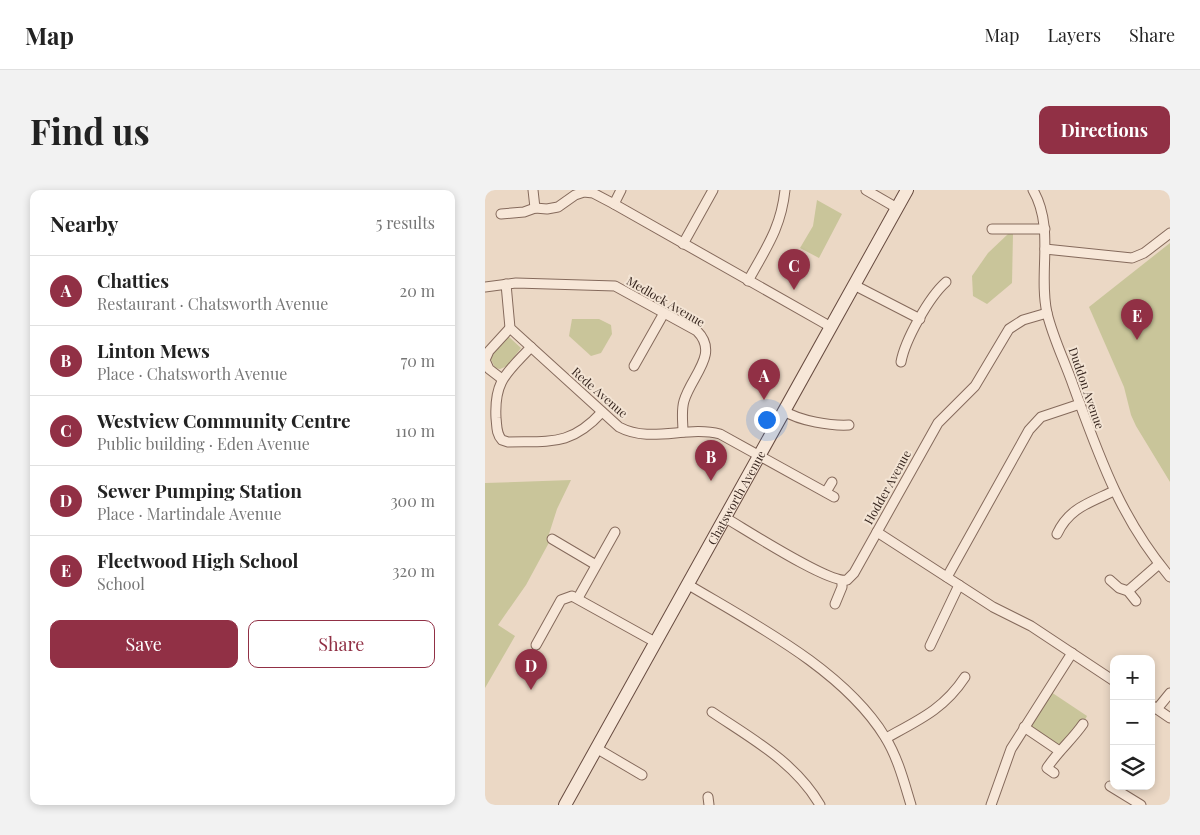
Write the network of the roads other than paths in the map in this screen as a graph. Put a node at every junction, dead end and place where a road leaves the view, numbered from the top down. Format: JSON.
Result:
{"nodes":[{"id":1,"x":533,"y":190,"type":"edge"},
{"id":2,"x":621,"y":190,"type":"edge"},
{"id":3,"x":713,"y":190,"type":"edge"},
{"id":4,"x":785,"y":190,"type":"edge"},
{"id":5,"x":865,"y":190,"type":"edge"},
{"id":6,"x":907,"y":190,"type":"edge"},
{"id":7,"x":1033,"y":190,"type":"edge"},
{"id":8,"x":588,"y":191,"type":"edge"},
{"id":9,"x":614,"y":204,"type":"junction"},
{"id":10,"x":535,"y":208,"type":"junction"},
{"id":11,"x":897,"y":208,"type":"junction"},
{"id":12,"x":501,"y":214,"type":"dead end"},
{"id":13,"x":992,"y":229,"type":"dead end"},
{"id":14,"x":1045,"y":229,"type":"junction"},
{"id":15,"x":1170,"y":233,"type":"edge"},
{"id":16,"x":683,"y":244,"type":"junction"},
{"id":17,"x":1045,"y":249,"type":"junction"},
{"id":18,"x":748,"y":280,"type":"junction"},
{"id":19,"x":946,"y":282,"type":"dead end"},
{"id":20,"x":505,"y":284,"type":"junction"},
{"id":21,"x":855,"y":284,"type":"junction"},
{"id":22,"x":485,"y":286,"type":"edge"},
{"id":23,"x":664,"y":313,"type":"junction"},
{"id":24,"x":1047,"y":313,"type":"junction"},
{"id":25,"x":920,"y":319,"type":"junction"},
{"id":26,"x":831,"y":326,"type":"junction"},
{"id":27,"x":510,"y":328,"type":"junction"},
{"id":28,"x":531,"y":347,"type":"junction"},
{"id":29,"x":901,"y":362,"type":"dead end"},
{"id":30,"x":634,"y":366,"type":"dead end"},
{"id":31,"x":502,"y":379,"type":"junction"},
{"id":32,"x":1080,"y":404,"type":"junction"},
{"id":33,"x":602,"y":412,"type":"junction"},
{"id":34,"x":784,"y":412,"type":"junction"},
{"id":35,"x":849,"y":425,"type":"dead end"},
{"id":36,"x":683,"y":432,"type":"junction"},
{"id":37,"x":760,"y":455,"type":"junction"},
{"id":38,"x":832,"y":482,"type":"dead end"},
{"id":39,"x":1114,"y":492,"type":"junction"},
{"id":40,"x":725,"y":517,"type":"junction"},
{"id":41,"x":615,"y":532,"type":"dead end"},
{"id":42,"x":877,"y":532,"type":"junction"},
{"id":43,"x":1057,"y":534,"type":"dead end"},
{"id":44,"x":552,"y":539,"type":"dead end"},
{"id":45,"x":1159,"y":564,"type":"junction"},
{"id":46,"x":596,"y":565,"type":"junction"},
{"id":47,"x":947,"y":577,"type":"junction"},
{"id":48,"x":1170,"y":578,"type":"edge"},
{"id":49,"x":1110,"y":580,"type":"dead end"},
{"id":50,"x":842,"y":581,"type":"junction"},
{"id":51,"x":687,"y":584,"type":"junction"},
{"id":52,"x":959,"y":585,"type":"junction"},
{"id":53,"x":1128,"y":590,"type":"junction"},
{"id":54,"x":578,"y":598,"type":"junction"},
{"id":55,"x":1136,"y":601,"type":"dead end"},
{"id":56,"x":835,"y":604,"type":"dead end"},
{"id":57,"x":655,"y":642,"type":"junction"},
{"id":58,"x":536,"y":645,"type":"dead end"},
{"id":59,"x":931,"y":646,"type":"dead end"},
{"id":60,"x":1072,"y":653,"type":"junction"},
{"id":61,"x":965,"y":677,"type":"dead end"},
{"id":62,"x":1110,"y":677,"type":"edge"},
{"id":63,"x":1170,"y":693,"type":"edge"},
{"id":64,"x":1155,"y":706,"type":"edge"},
{"id":65,"x":1155,"y":708,"type":"edge"},
{"id":66,"x":712,"y":712,"type":"dead end"},
{"id":67,"x":1170,"y":718,"type":"edge"},
{"id":68,"x":1083,"y":724,"type":"dead end"},
{"id":69,"x":1024,"y":727,"type":"junction"},
{"id":70,"x":886,"y":738,"type":"junction"},
{"id":71,"x":596,"y":748,"type":"junction"},
{"id":72,"x":1058,"y":750,"type":"junction"},
{"id":73,"x":1054,"y":773,"type":"dead end"},
{"id":74,"x":642,"y":775,"type":"dead end"},
{"id":75,"x":1117,"y":790,"type":"edge"},
{"id":76,"x":565,"y":805,"type":"edge"},
{"id":77,"x":820,"y":805,"type":"edge"},
{"id":78,"x":911,"y":805,"type":"edge"},
{"id":79,"x":991,"y":805,"type":"edge"},
{"id":80,"x":1141,"y":805,"type":"edge"}],
"edges":[{"from":1,"to":10,"type":"street"},
{"from":2,"to":9,"type":"street"},
{"from":3,"to":16,"type":"street"},
{"from":4,"to":18,"type":"street"},
{"from":5,"to":11,"type":"street"},
{"from":6,"to":11,"type":"street","name":"Chatsworth Avenue"},
{"from":7,"to":14,"type":"street","name":"Duddon Avenue"},
{"from":8,"to":9,"type":"street"},
{"from":8,"to":10,"type":"street"},
{"from":9,"to":16,"type":"street"},
{"from":10,"to":12,"type":"street"},
{"from":11,"to":21,"type":"street","name":"Chatsworth Avenue"},
{"from":13,"to":14,"type":"street"},
{"from":14,"to":17,"type":"street","name":"Duddon Avenue"},
{"from":15,"to":17,"type":"street"},
{"from":16,"to":18,"type":"street"},
{"from":17,"to":24,"type":"street","name":"Duddon Avenue"},
{"from":18,"to":26,"type":"street"},
{"from":19,"to":25,"type":"street"},
{"from":20,"to":22,"type":"street","name":"Medlock Avenue"},
{"from":20,"to":23,"type":"street","name":"Medlock Avenue"},
{"from":20,"to":27,"type":"street"},
{"from":21,"to":25,"type":"street"},
{"from":21,"to":26,"type":"street","name":"Chatsworth Avenue"},
{"from":23,"to":30,"type":"street"},
{"from":23,"to":36,"type":"street","name":"Medlock Avenue"},
{"from":24,"to":32,"type":"street","name":"Duddon Avenue"},
{"from":24,"to":42,"type":"street","name":"Hodder Avenue"},
{"from":25,"to":29,"type":"street"},
{"from":26,"to":34,"type":"street","name":"Chatsworth Avenue"},
{"from":27,"to":28,"type":"street","name":"Rede Avenue"},
{"from":27,"to":31,"type":"street"},
{"from":28,"to":31,"type":"street"},
{"from":28,"to":33,"type":"street","name":"Rede Avenue"},
{"from":31,"to":33,"type":"street"},
{"from":32,"to":39,"type":"street","name":"Duddon Avenue"},
{"from":32,"to":47,"type":"street"},
{"from":33,"to":36,"type":"street","name":"Rede Avenue"},
{"from":34,"to":35,"type":"street"},
{"from":34,"to":37,"type":"street","name":"Chatsworth Avenue"},
{"from":36,"to":37,"type":"street","name":"Rede Avenue"},
{"from":37,"to":38,"type":"street","name":"Rede Avenue"},
{"from":37,"to":40,"type":"street","name":"Chatsworth Avenue"},
{"from":39,"to":43,"type":"street"},
{"from":39,"to":45,"type":"street","name":"Duddon Avenue"},
{"from":40,"to":50,"type":"street"},
{"from":40,"to":51,"type":"street","name":"Chatsworth Avenue"},
{"from":41,"to":46,"type":"street"},
{"from":42,"to":47,"type":"street"},
{"from":42,"to":50,"type":"street","name":"Hodder Avenue"},
{"from":44,"to":46,"type":"street"},
{"from":45,"to":48,"type":"street","name":"Duddon Avenue"},
{"from":45,"to":53,"type":"street"},
{"from":46,"to":54,"type":"street"},
{"from":47,"to":52,"type":"street"},
{"from":49,"to":53,"type":"street"},
{"from":50,"to":56,"type":"street"},
{"from":51,"to":57,"type":"street","name":"Chatsworth Avenue"},
{"from":51,"to":70,"type":"street"},
{"from":52,"to":59,"type":"street"},
{"from":52,"to":60,"type":"street"},
{"from":53,"to":55,"type":"street"},
{"from":54,"to":57,"type":"street"},
{"from":54,"to":58,"type":"street"},
{"from":57,"to":71,"type":"street","name":"Chatsworth Avenue"},
{"from":60,"to":62,"type":"street"},
{"from":60,"to":69,"type":"street"},
{"from":61,"to":70,"type":"street"},
{"from":63,"to":64,"type":"street"},
{"from":65,"to":67,"type":"street"},
{"from":66,"to":77,"type":"street"},
{"from":68,"to":72,"type":"street"},
{"from":69,"to":72,"type":"street"},
{"from":69,"to":79,"type":"street"},
{"from":70,"to":78,"type":"street"},
{"from":71,"to":74,"type":"street"},
{"from":71,"to":76,"type":"street","name":"Chatsworth Avenue"},
{"from":72,"to":73,"type":"street"},
{"from":75,"to":80,"type":"street"}]}
